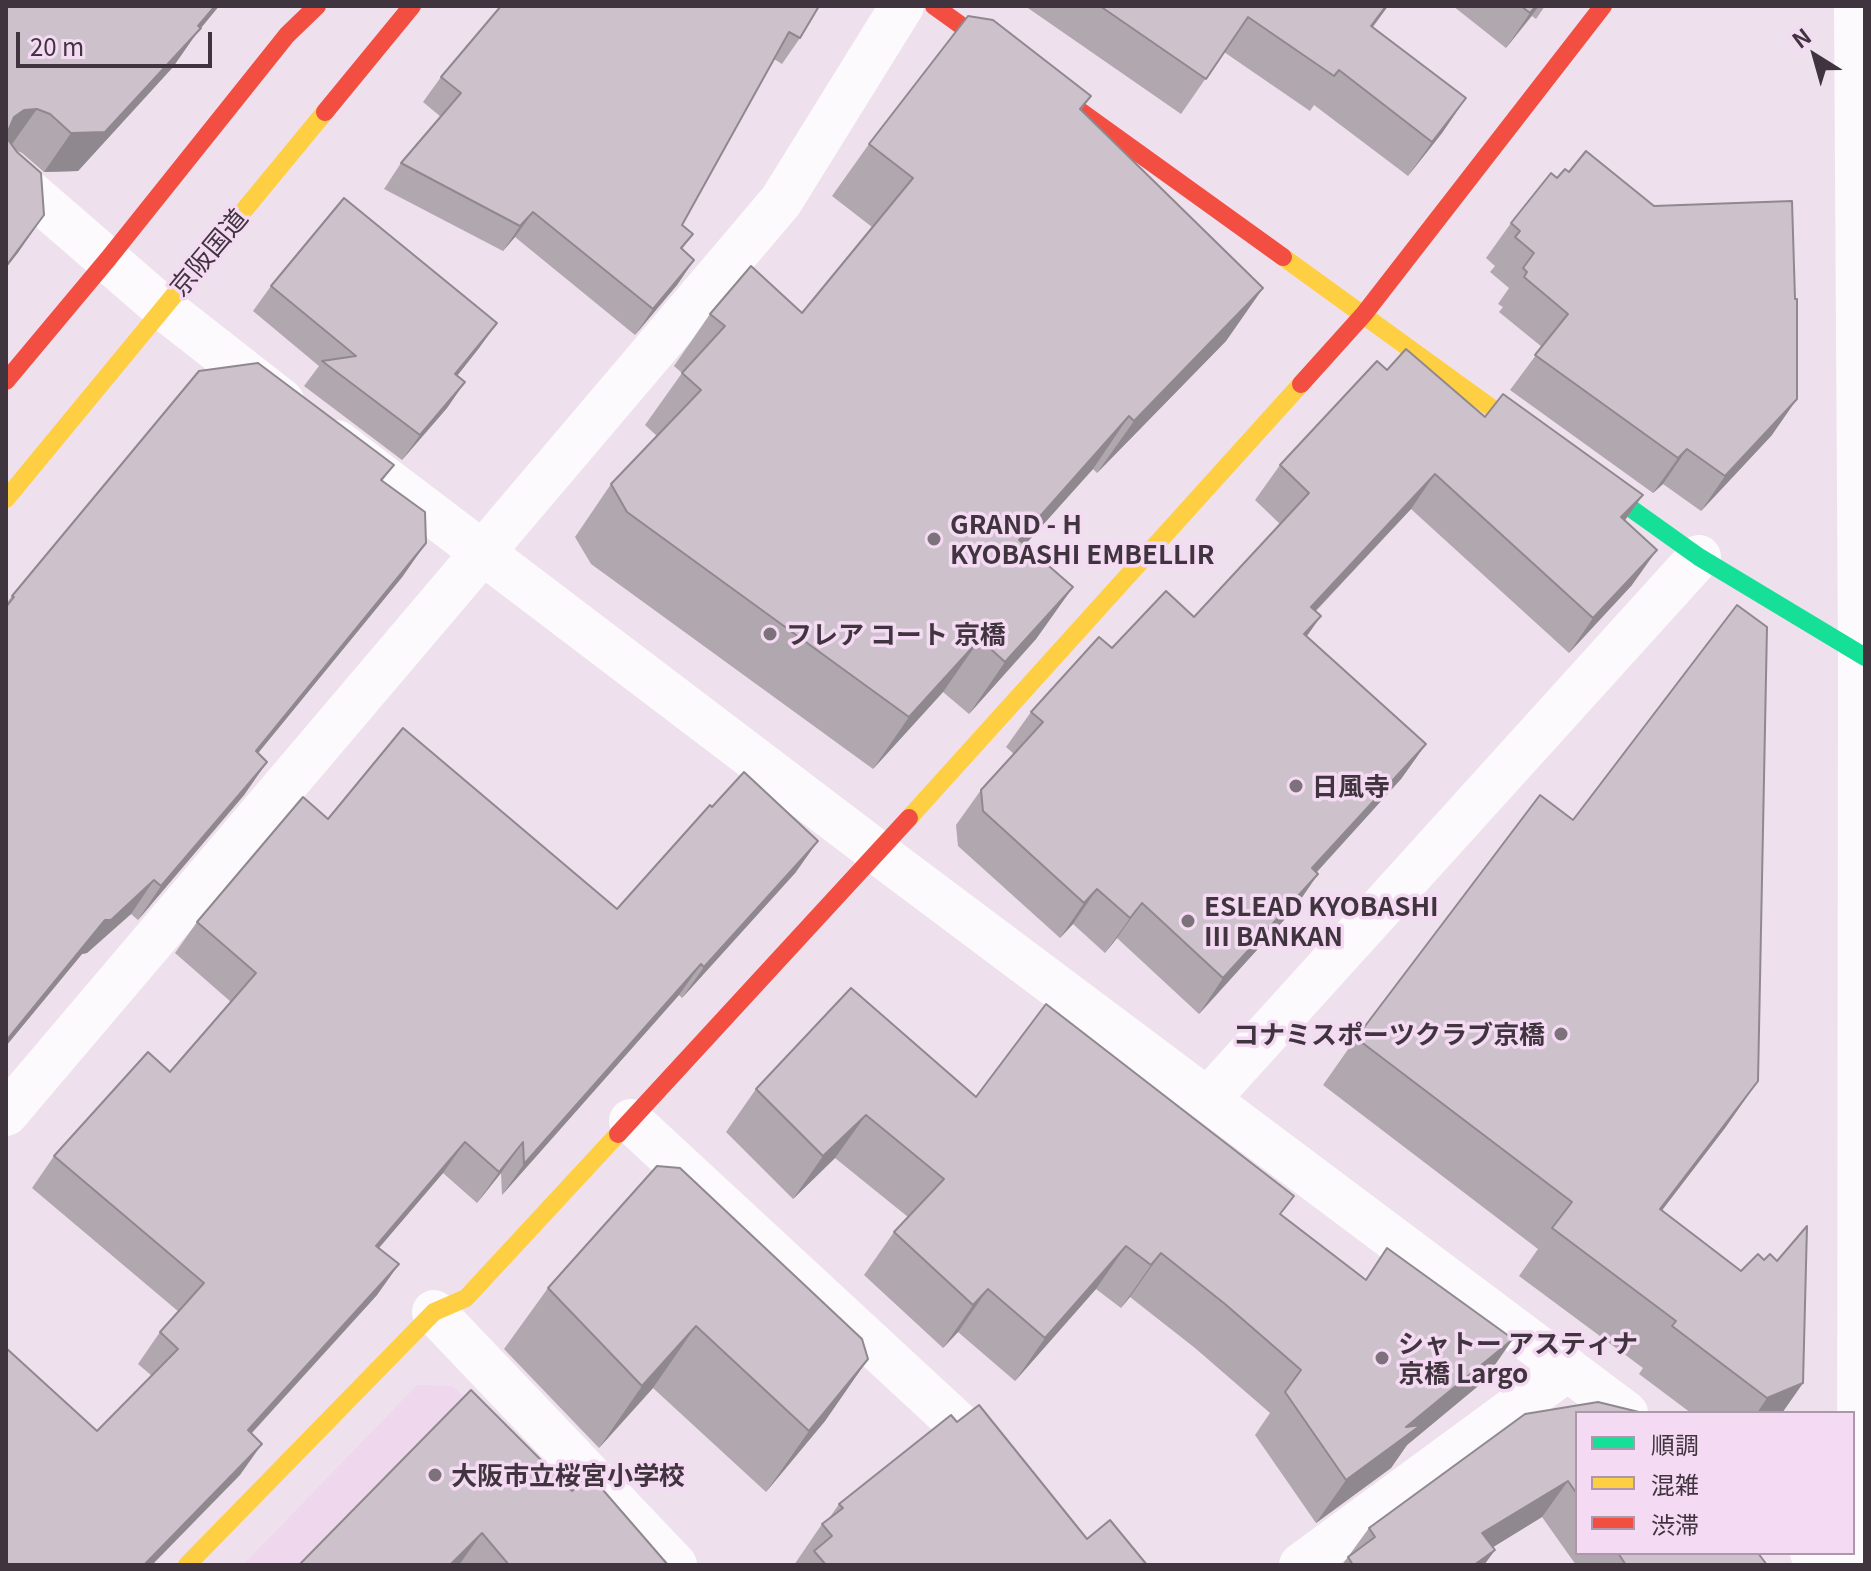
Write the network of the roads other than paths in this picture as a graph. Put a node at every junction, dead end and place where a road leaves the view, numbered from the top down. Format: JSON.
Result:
{"nodes":[{"id":1,"x":317,"y":6,"type":"edge"},
{"id":2,"x":412,"y":6,"type":"edge"},
{"id":3,"x":902,"y":6,"type":"edge"},
{"id":4,"x":934,"y":6,"type":"edge"},
{"id":5,"x":1603,"y":6,"type":"edge"},
{"id":6,"x":1856,"y":6,"type":"edge"},
{"id":7,"x":6,"y":172,"type":"edge"},
{"id":8,"x":108,"y":259,"type":"junction"},
{"id":9,"x":162,"y":307,"type":"junction"},
{"id":10,"x":1364,"y":314,"type":"junction"},
{"id":11,"x":6,"y":381,"type":"edge"},
{"id":12,"x":6,"y":499,"type":"edge"},
{"id":13,"x":482,"y":550,"type":"junction"},
{"id":14,"x":1699,"y":557,"type":"junction"},
{"id":15,"x":1863,"y":653,"type":"edge"},
{"id":16,"x":877,"y":852,"type":"junction"},
{"id":17,"x":1208,"y":1099,"type":"junction"},
{"id":18,"x":6,"y":1114,"type":"edge"},
{"id":19,"x":631,"y":1121,"type":"junction"},
{"id":20,"x":434,"y":1312,"type":"junction"},
{"id":21,"x":1568,"y":1369,"type":"junction"},
{"id":22,"x":1623,"y":1411,"type":"edge"},
{"id":23,"x":1018,"y":1480,"type":"edge"},
{"id":24,"x":187,"y":1565,"type":"edge"},
{"id":25,"x":675,"y":1565,"type":"edge"},
{"id":26,"x":1301,"y":1565,"type":"edge"},
{"id":27,"x":1859,"y":1565,"type":"edge"}],
"edges":[{"from":1,"to":8,"type":"main road"},
{"from":2,"to":9,"type":"main road","name":"京阪国道"},
{"from":3,"to":13,"type":"street"},
{"from":4,"to":10,"type":"main road"},
{"from":5,"to":10,"type":"main road"},
{"from":6,"to":15,"type":"street"},
{"from":7,"to":8,"type":"street"},
{"from":8,"to":9,"type":"street"},
{"from":8,"to":11,"type":"main road"},
{"from":9,"to":12,"type":"main road","name":"京阪国道"},
{"from":9,"to":13,"type":"street"},
{"from":10,"to":14,"type":"main road"},
{"from":10,"to":16,"type":"main road"},
{"from":13,"to":16,"type":"street"},
{"from":13,"to":18,"type":"street"},
{"from":14,"to":15,"type":"main road"},
{"from":14,"to":17,"type":"street"},
{"from":15,"to":27,"type":"street"},
{"from":16,"to":17,"type":"street"},
{"from":16,"to":19,"type":"main road"},
{"from":17,"to":21,"type":"street"},
{"from":19,"to":20,"type":"main road"},
{"from":19,"to":23,"type":"street"},
{"from":20,"to":24,"type":"main road"},
{"from":20,"to":25,"type":"street"},
{"from":21,"to":22,"type":"street"},
{"from":21,"to":26,"type":"street"}]}
